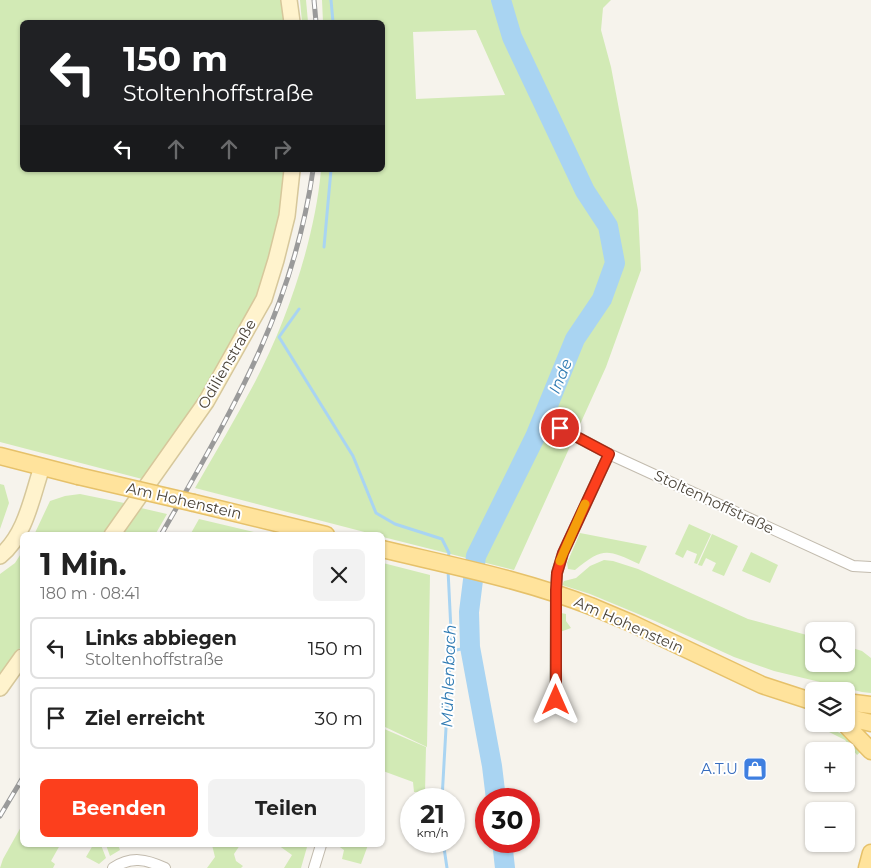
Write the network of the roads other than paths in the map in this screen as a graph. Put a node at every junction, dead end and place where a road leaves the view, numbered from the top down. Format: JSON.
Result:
{"nodes":[{"id":1,"x":289,"y":0,"type":"edge"},
{"id":2,"x":292,"y":20,"type":"edge"},
{"id":3,"x":292,"y":172,"type":"edge"},
{"id":4,"x":560,"y":428,"type":"dead end"},
{"id":5,"x":609,"y":454,"type":"junction"},
{"id":6,"x":0,"y":456,"type":"edge"},
{"id":7,"x":42,"y":467,"type":"junction"},
{"id":8,"x":114,"y":532,"type":"edge"},
{"id":9,"x":313,"y":532,"type":"edge"},
{"id":10,"x":385,"y":550,"type":"edge"},
{"id":11,"x":0,"y":556,"type":"edge"},
{"id":12,"x":871,"y":567,"type":"edge"},
{"id":13,"x":20,"y":660,"type":"edge"},
{"id":14,"x":0,"y":688,"type":"edge"},
{"id":15,"x":805,"y":698,"type":"edge"},
{"id":16,"x":556,"y":700,"type":"dead end"},
{"id":17,"x":855,"y":703,"type":"edge"},
{"id":18,"x":871,"y":706,"type":"edge"},
{"id":19,"x":855,"y":720,"type":"edge"},
{"id":20,"x":871,"y":723,"type":"edge"},
{"id":21,"x":852,"y":732,"type":"edge"},
{"id":22,"x":871,"y":751,"type":"edge"},
{"id":23,"x":320,"y":847,"type":"edge"},
{"id":24,"x":871,"y":853,"type":"edge"},
{"id":25,"x":113,"y":868,"type":"edge"},
{"id":26,"x":165,"y":868,"type":"edge"},
{"id":27,"x":314,"y":868,"type":"edge"},
{"id":28,"x":867,"y":868,"type":"edge"}],
"edges":[{"from":1,"to":2,"type":"main road"},
{"from":3,"to":8,"type":"main road","name":"Odilienstraße"},
{"from":4,"to":5,"type":"street","name":"Stoltenhoffstraße"},
{"from":5,"to":12,"type":"street","name":"Stoltenhoffstraße"},
{"from":5,"to":16,"type":"street"},
{"from":6,"to":7,"type":"main road","name":"Am Hohenstein"},
{"from":7,"to":9,"type":"main road","name":"Am Hohenstein","bridge":true},
{"from":7,"to":11,"type":"main road"},
{"from":10,"to":15,"type":"main road","name":"Am Hohenstein","bridge":true},
{"from":13,"to":14,"type":"main road"},
{"from":17,"to":18,"type":"main road"},
{"from":19,"to":20,"type":"main road"},
{"from":21,"to":22,"type":"main road"},
{"from":23,"to":27,"type":"street"},
{"from":24,"to":28,"type":"main road"},
{"from":25,"to":26,"type":"street"}]}
